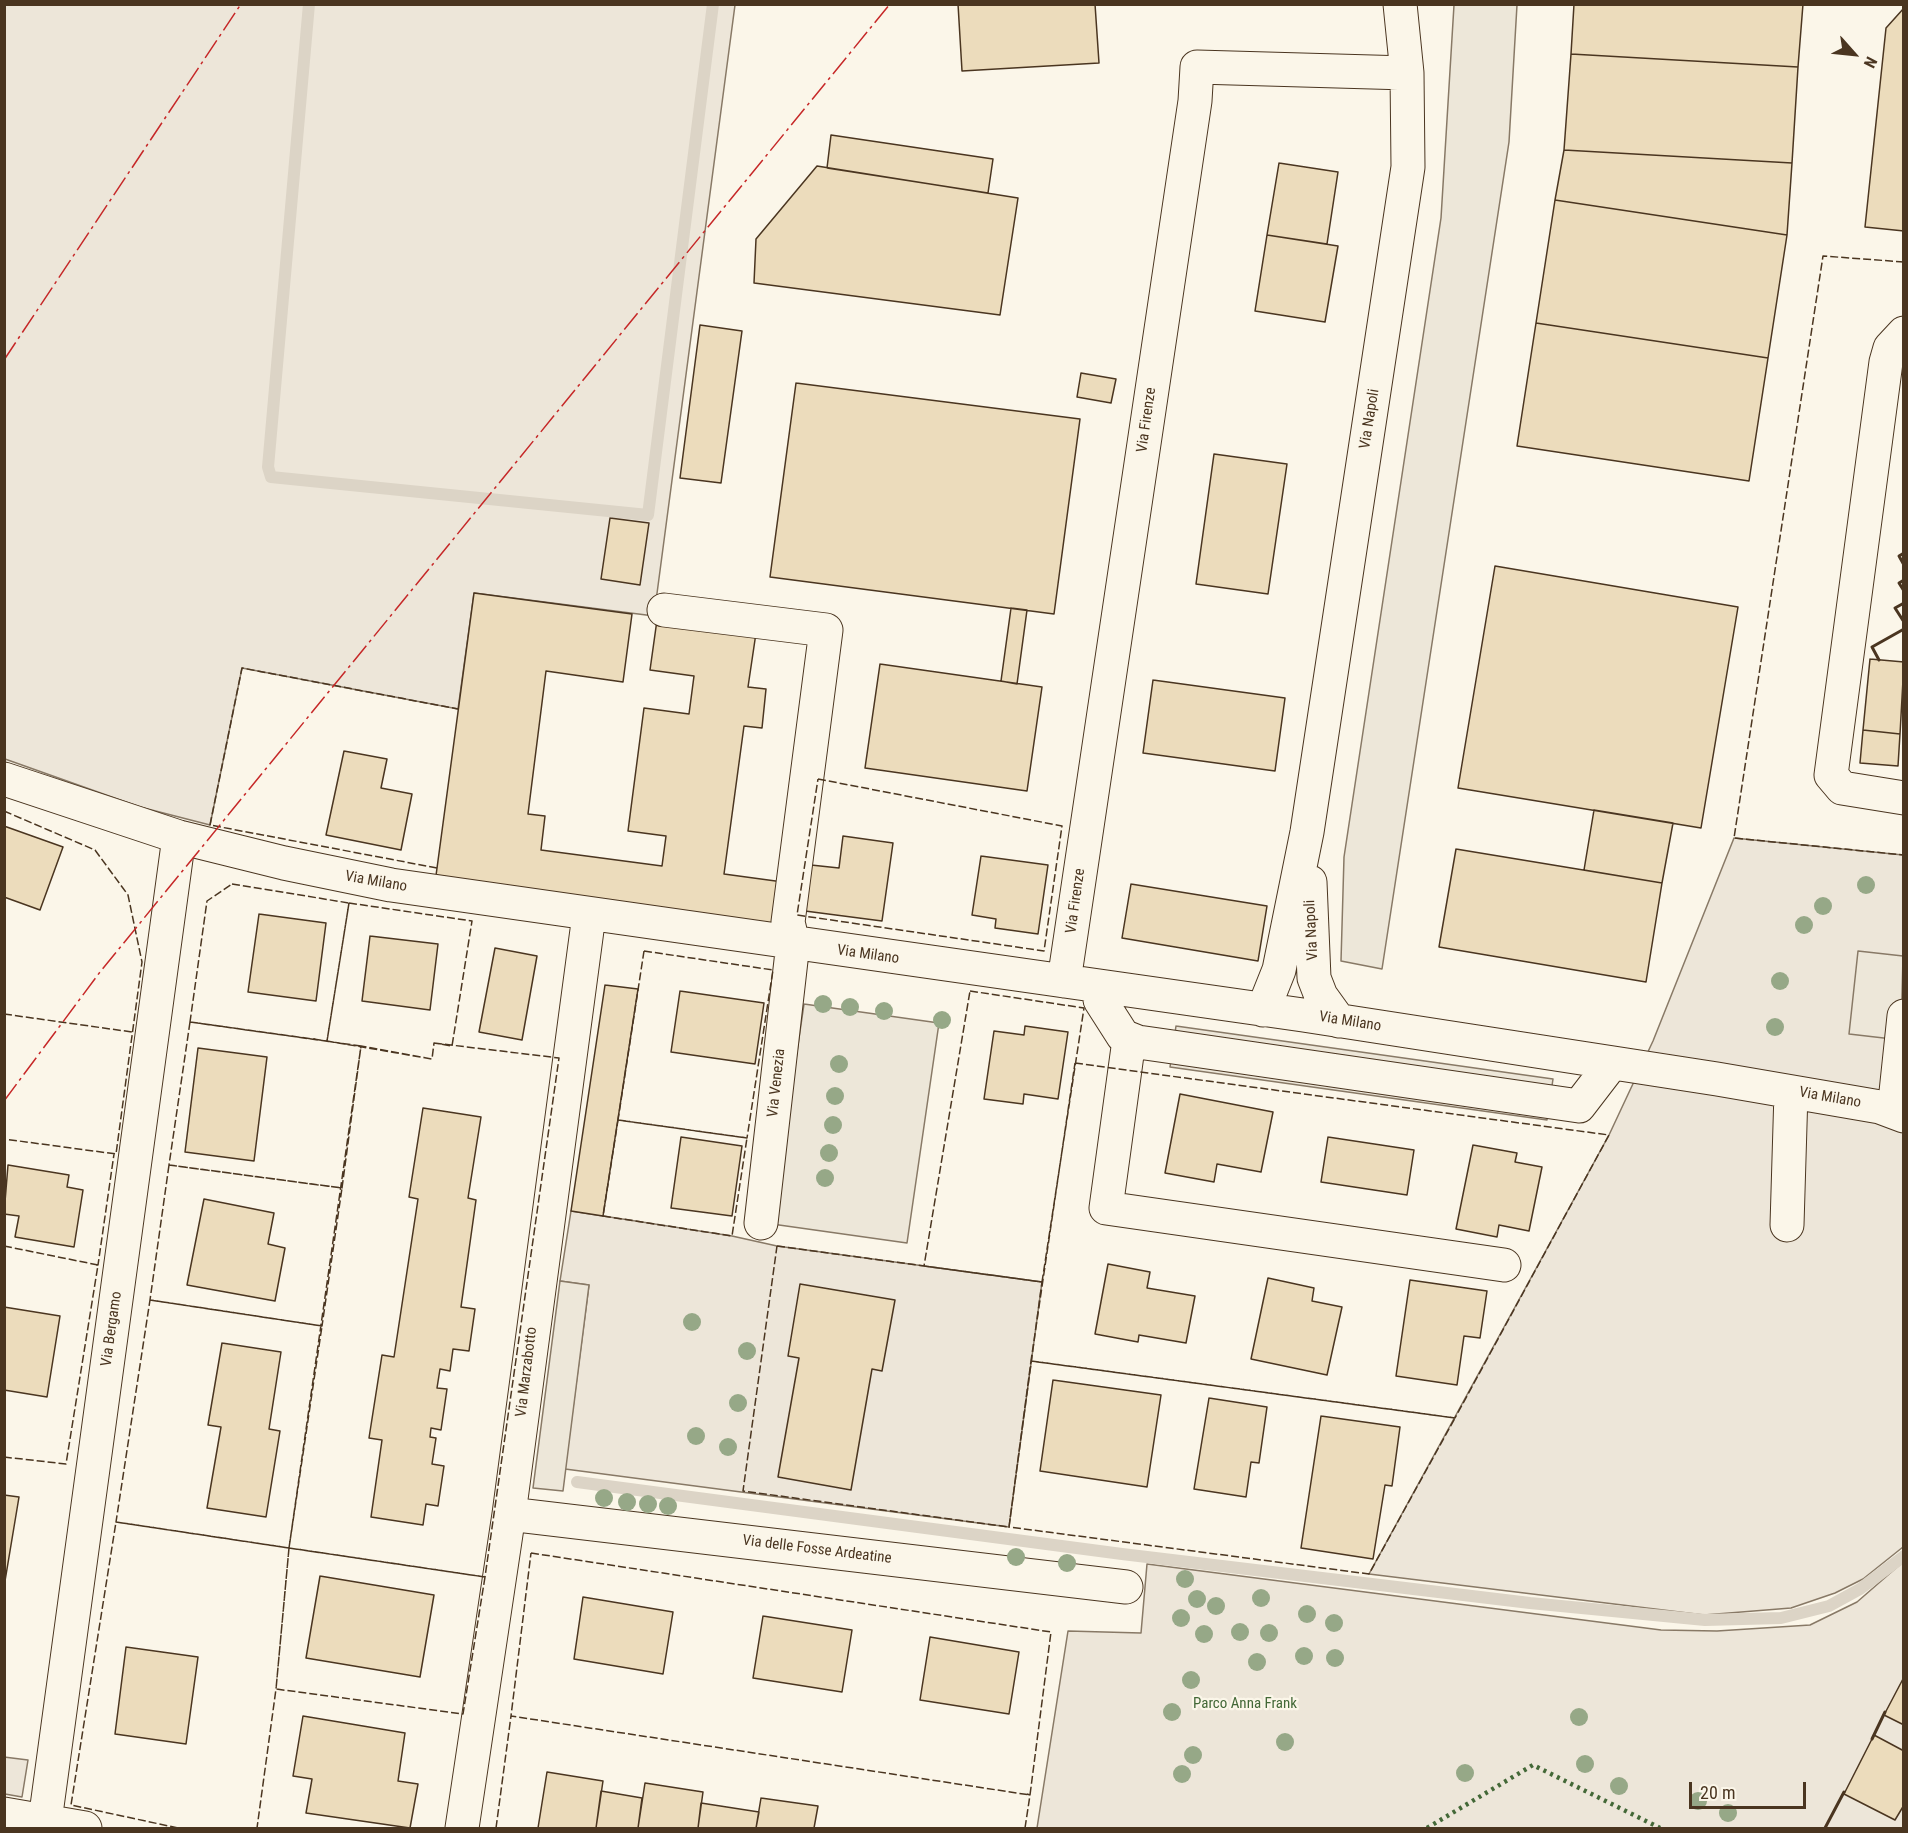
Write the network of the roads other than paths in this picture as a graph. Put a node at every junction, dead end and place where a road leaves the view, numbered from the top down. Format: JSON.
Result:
{"nodes":[{"id":1,"x":1400,"y":4,"type":"edge"},
{"id":2,"x":1407,"y":73,"type":"junction"},
{"id":3,"x":1904,"y":322,"type":"edge"},
{"id":4,"x":1904,"y":333,"type":"edge"},
{"id":5,"x":1886,"y":362,"type":"junction"},
{"id":6,"x":663,"y":610,"type":"dead end"},
{"id":7,"x":4,"y":779,"type":"edge"},
{"id":8,"x":1904,"y":798,"type":"edge"},
{"id":9,"x":1307,"y":832,"type":"junction"},
{"id":10,"x":179,"y":837,"type":"junction"},
{"id":11,"x":590,"y":915,"type":"junction"},
{"id":12,"x":793,"y":943,"type":"junction"},
{"id":13,"x":1064,"y":981,"type":"junction"},
{"id":14,"x":1099,"y":987,"type":"junction"},
{"id":15,"x":1263,"y":1010,"type":"junction"},
{"id":16,"x":1904,"y":1016,"type":"edge"},
{"id":17,"x":1339,"y":1021,"type":"junction"},
{"id":18,"x":1129,"y":1040,"type":"junction"},
{"id":19,"x":1612,"y":1063,"type":"junction"},
{"id":20,"x":1791,"y":1092,"type":"junction"},
{"id":21,"x":1899,"y":1113,"type":"edge"},
{"id":22,"x":761,"y":1222,"type":"dead end"},
{"id":23,"x":1787,"y":1225,"type":"dead end"},
{"id":24,"x":1504,"y":1265,"type":"dead end"},
{"id":25,"x":509,"y":1514,"type":"junction"},
{"id":26,"x":1126,"y":1587,"type":"dead end"},
{"id":27,"x":4,"y":1814,"type":"edge"},
{"id":28,"x":45,"y":1821,"type":"junction"},
{"id":29,"x":85,"y":1828,"type":"edge"},
{"id":30,"x":462,"y":1828,"type":"edge"}],
"edges":[{"from":1,"to":2,"type":"street","name":"Via Napoli"},
{"from":2,"to":9,"type":"street","name":"Via Napoli"},
{"from":2,"to":13,"type":"street","name":"Via Firenze"},
{"from":3,"to":5,"type":"street"},
{"from":4,"to":5,"type":"street"},
{"from":5,"to":8,"type":"street"},
{"from":6,"to":12,"type":"street"},
{"from":7,"to":10,"type":"street","name":"Via Milano"},
{"from":9,"to":15,"type":"street","name":"Via Napoli"},
{"from":9,"to":17,"type":"street","name":"Via Napoli"},
{"from":10,"to":11,"type":"street","name":"Via Milano"},
{"from":10,"to":28,"type":"street","name":"Via Bergamo"},
{"from":11,"to":12,"type":"street","name":"Via Milano"},
{"from":11,"to":25,"type":"street","name":"Via Marzabotto"},
{"from":12,"to":13,"type":"street","name":"Via Milano"},
{"from":12,"to":22,"type":"street","name":"Via Venezia"},
{"from":13,"to":14,"type":"street","name":"Via Milano"},
{"from":14,"to":15,"type":"street","name":"Via Milano"},
{"from":14,"to":18,"type":"street"},
{"from":15,"to":17,"type":"street","name":"Via Milano"},
{"from":16,"to":21,"type":"street"},
{"from":17,"to":19,"type":"street","name":"Via Milano"},
{"from":18,"to":19,"type":"street"},
{"from":18,"to":24,"type":"street"},
{"from":19,"to":20,"type":"street","name":"Via Milano"},
{"from":20,"to":21,"type":"street","name":"Via Milano"},
{"from":20,"to":23,"type":"street"},
{"from":25,"to":26,"type":"street","name":"Via delle Fosse Ardeatine"},
{"from":25,"to":30,"type":"street","name":"Via Marzabotto"},
{"from":27,"to":28,"type":"street"},
{"from":28,"to":29,"type":"street"}]}
